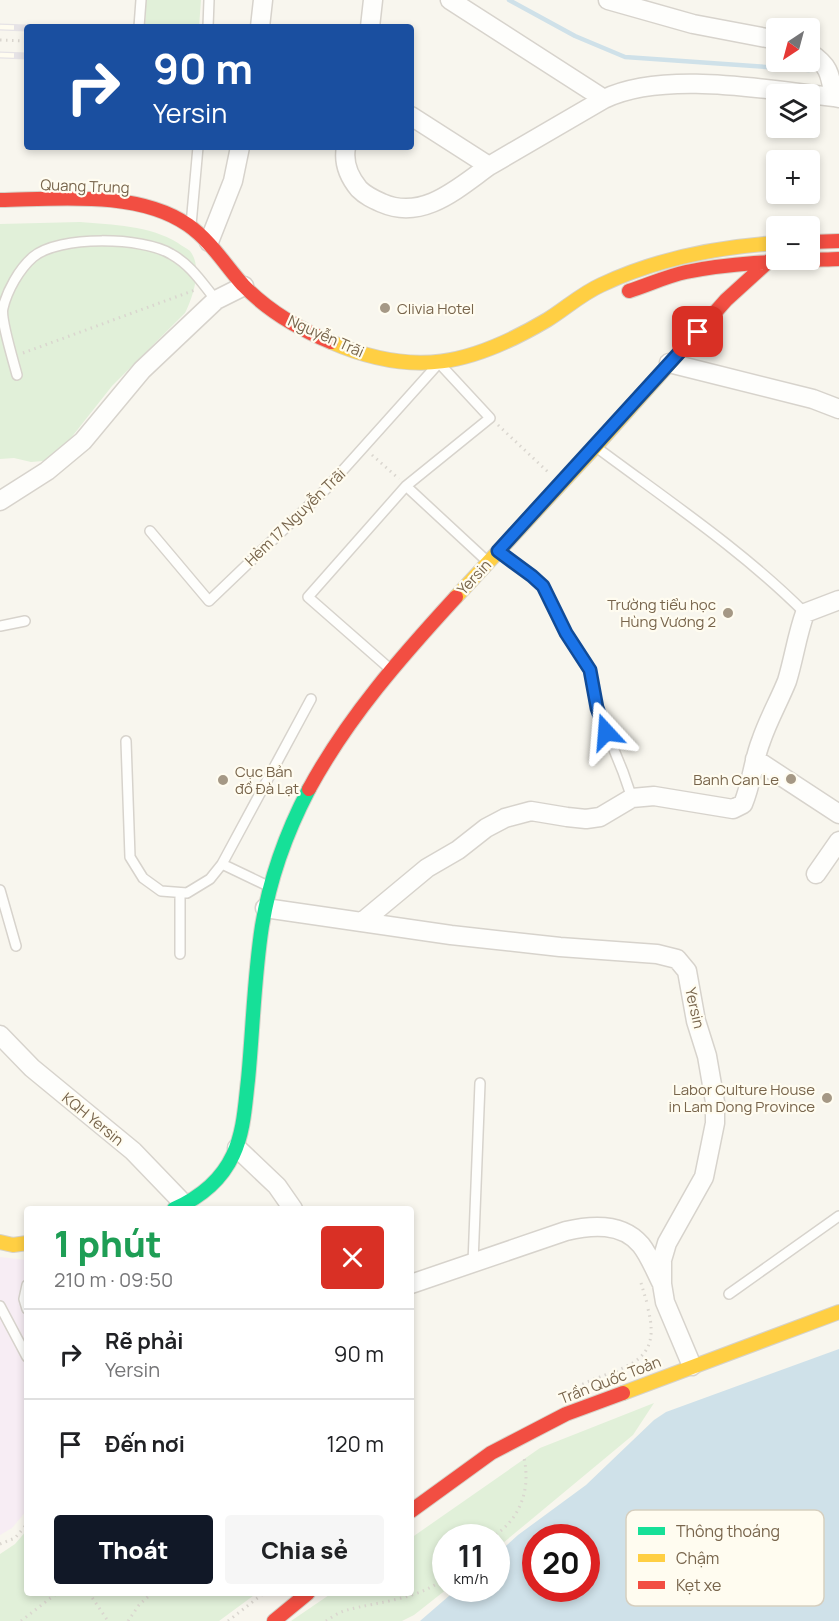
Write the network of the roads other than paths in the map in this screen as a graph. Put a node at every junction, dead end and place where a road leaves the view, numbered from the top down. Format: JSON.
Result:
{"nodes":[{"id":1,"x":141,"y":0,"type":"edge"},
{"id":2,"x":209,"y":0,"type":"edge"},
{"id":3,"x":262,"y":0,"type":"edge"},
{"id":4,"x":373,"y":0,"type":"edge"},
{"id":5,"x":450,"y":0,"type":"edge"},
{"id":6,"x":608,"y":0,"type":"edge"},
{"id":7,"x":139,"y":24,"type":"edge"},
{"id":8,"x":208,"y":24,"type":"edge"},
{"id":9,"x":260,"y":24,"type":"edge"},
{"id":10,"x":370,"y":24,"type":"edge"},
{"id":11,"x":766,"y":38,"type":"edge"},
{"id":12,"x":820,"y":59,"type":"edge"},
{"id":13,"x":836,"y":98,"type":"edge"},
{"id":14,"x":604,"y":99,"type":"junction"},
{"id":15,"x":414,"y":118,"type":"edge"},
{"id":16,"x":198,"y":150,"type":"edge"},
{"id":17,"x":239,"y":150,"type":"edge"},
{"id":18,"x":346,"y":150,"type":"edge"},
{"id":19,"x":489,"y":166,"type":"junction"},
{"id":20,"x":0,"y":200,"type":"edge"},
{"id":21,"x":191,"y":227,"type":"junction"},
{"id":22,"x":839,"y":241,"type":"edge"},
{"id":23,"x":209,"y":242,"type":"junction"},
{"id":24,"x":820,"y":242,"type":"edge"},
{"id":25,"x":766,"y":244,"type":"edge"},
{"id":26,"x":820,"y":259,"type":"edge"},
{"id":27,"x":839,"y":259,"type":"edge"},
{"id":28,"x":766,"y":260,"type":"edge"},
{"id":29,"x":766,"y":265,"type":"edge"},
{"id":30,"x":244,"y":286,"type":"junction"},
{"id":31,"x":210,"y":293,"type":"junction"},
{"id":32,"x":619,"y":295,"type":"dead end"},
{"id":33,"x":596,"y":302,"type":"dead end"},
{"id":34,"x":556,"y":315,"type":"junction"},
{"id":35,"x":439,"y":363,"type":"junction"},
{"id":36,"x":669,"y":363,"type":"junction"},
{"id":37,"x":17,"y":375,"type":"dead end"},
{"id":38,"x":839,"y":409,"type":"edge"},
{"id":39,"x":595,"y":447,"type":"junction"},
{"id":40,"x":406,"y":486,"type":"junction"},
{"id":41,"x":0,"y":501,"type":"edge"},
{"id":42,"x":150,"y":531,"type":"dead end"},
{"id":43,"x":498,"y":551,"type":"junction"},
{"id":44,"x":488,"y":562,"type":"junction"},
{"id":45,"x":839,"y":600,"type":"edge"},
{"id":46,"x":805,"y":613,"type":"junction"},
{"id":47,"x":26,"y":621,"type":"dead end"},
{"id":48,"x":0,"y":626,"type":"edge"},
{"id":49,"x":390,"y":669,"type":"junction"},
{"id":50,"x":311,"y":699,"type":"dead end"},
{"id":51,"x":126,"y":741,"type":"dead end"},
{"id":52,"x":755,"y":759,"type":"junction"},
{"id":53,"x":632,"y":798,"type":"junction"},
{"id":54,"x":839,"y":814,"type":"edge"},
{"id":55,"x":839,"y":841,"type":"edge"},
{"id":56,"x":222,"y":864,"type":"junction"},
{"id":57,"x":816,"y":874,"type":"dead end"},
{"id":58,"x":270,"y":887,"type":"junction"},
{"id":59,"x":0,"y":890,"type":"edge"},
{"id":60,"x":180,"y":892,"type":"junction"},
{"id":61,"x":265,"y":908,"type":"junction"},
{"id":62,"x":362,"y":922,"type":"junction"},
{"id":63,"x":16,"y":946,"type":"dead end"},
{"id":64,"x":180,"y":954,"type":"dead end"},
{"id":65,"x":0,"y":1035,"type":"edge"},
{"id":66,"x":480,"y":1083,"type":"dead end"},
{"id":67,"x":237,"y":1148,"type":"junction"},
{"id":68,"x":179,"y":1206,"type":"edge"},
{"id":69,"x":182,"y":1206,"type":"edge"},
{"id":70,"x":290,"y":1206,"type":"edge"},
{"id":71,"x":839,"y":1216,"type":"edge"},
{"id":72,"x":0,"y":1242,"type":"edge"},
{"id":73,"x":24,"y":1243,"type":"edge"},
{"id":74,"x":473,"y":1263,"type":"junction"},
{"id":75,"x":414,"y":1283,"type":"edge"},
{"id":76,"x":662,"y":1284,"type":"junction"},
{"id":77,"x":729,"y":1294,"type":"dead end"},
{"id":78,"x":0,"y":1306,"type":"edge"},
{"id":79,"x":24,"y":1309,"type":"edge"},
{"id":80,"x":839,"y":1312,"type":"edge"},
{"id":81,"x":7,"y":1318,"type":"junction"},
{"id":82,"x":24,"y":1351,"type":"edge"},
{"id":83,"x":692,"y":1366,"type":"junction"},
{"id":84,"x":414,"y":1510,"type":"edge"},
{"id":85,"x":304,"y":1596,"type":"edge"},
{"id":86,"x":274,"y":1621,"type":"edge"}],
"edges":[{"from":1,"to":7,"type":"lane"},
{"from":2,"to":8,"type":"lane"},
{"from":3,"to":9,"type":"street"},
{"from":4,"to":10,"type":"street"},
{"from":5,"to":14,"type":"street"},
{"from":6,"to":11,"type":"street"},
{"from":12,"to":13,"type":"street"},
{"from":13,"to":14,"type":"street"},
{"from":14,"to":19,"type":"street"},
{"from":15,"to":19,"type":"street"},
{"from":16,"to":21,"type":"lane"},
{"from":17,"to":23,"type":"street"},
{"from":18,"to":19,"type":"street"},
{"from":20,"to":21,"type":"main road","name":"Quang Trung"},
{"from":21,"to":23,"type":"main road","name":"Quang Trung"},
{"from":22,"to":24,"type":"main road"},
{"from":23,"to":30,"type":"main road","name":"Quang Trung"},
{"from":25,"to":34,"type":"main road","name":"Nguyễn Trãi"},
{"from":26,"to":27,"type":"main road"},
{"from":28,"to":32,"type":"main road"},
{"from":29,"to":36,"type":"main road","name":"Yersin"},
{"from":30,"to":31,"type":"street"},
{"from":30,"to":35,"type":"main road","name":"Nguyễn Trãi"},
{"from":31,"to":37,"type":"lane"},
{"from":31,"to":41,"type":"street"},
{"from":33,"to":34,"type":"main road","name":"Nguyễn Trãi"},
{"from":34,"to":35,"type":"main road","name":"Nguyễn Trãi"},
{"from":35,"to":40,"type":"lane"},
{"from":35,"to":42,"type":"lane","name":"Hẻm 17 Nguyễn Trãi"},
{"from":36,"to":38,"type":"street"},
{"from":36,"to":39,"type":"main road","name":"Yersin"},
{"from":39,"to":43,"type":"main road","name":"Yersin"},
{"from":39,"to":46,"type":"lane"},
{"from":40,"to":44,"type":"lane"},
{"from":40,"to":49,"type":"lane"},
{"from":43,"to":44,"type":"main road","name":"Yersin"},
{"from":43,"to":53,"type":"lane"},
{"from":44,"to":49,"type":"main road","name":"Yersin"},
{"from":45,"to":46,"type":"street"},
{"from":46,"to":52,"type":"street"},
{"from":47,"to":48,"type":"lane"},
{"from":49,"to":58,"type":"main road","name":"Yersin"},
{"from":50,"to":56,"type":"lane"},
{"from":51,"to":60,"type":"lane"},
{"from":52,"to":53,"type":"street"},
{"from":52,"to":54,"type":"street"},
{"from":53,"to":62,"type":"street"},
{"from":55,"to":57,"type":"street"},
{"from":56,"to":58,"type":"lane"},
{"from":56,"to":60,"type":"lane"},
{"from":58,"to":61,"type":"main road","name":"Yersin"},
{"from":59,"to":63,"type":"lane"},
{"from":60,"to":64,"type":"lane"},
{"from":61,"to":62,"type":"street","name":"Yersin"},
{"from":61,"to":67,"type":"main road","name":"Yersin"},
{"from":62,"to":76,"type":"street","name":"Yersin"},
{"from":65,"to":68,"type":"street","name":"KQH Yersin"},
{"from":66,"to":74,"type":"lane"},
{"from":67,"to":69,"type":"main road","name":"Yersin"},
{"from":67,"to":70,"type":"street"},
{"from":71,"to":77,"type":"lane"},
{"from":72,"to":73,"type":"main road"},
{"from":74,"to":75,"type":"street","name":"Yersin"},
{"from":74,"to":76,"type":"street","name":"Yersin"},
{"from":76,"to":83,"type":"street","name":"Yersin"},
{"from":78,"to":81,"type":"lane"},
{"from":79,"to":81,"type":"lane"},
{"from":80,"to":83,"type":"main road","name":"Trần Quốc Toản"},
{"from":81,"to":82,"type":"lane"},
{"from":83,"to":84,"type":"main road","name":"Trần Quốc Toản"},
{"from":85,"to":86,"type":"main road"}]}
